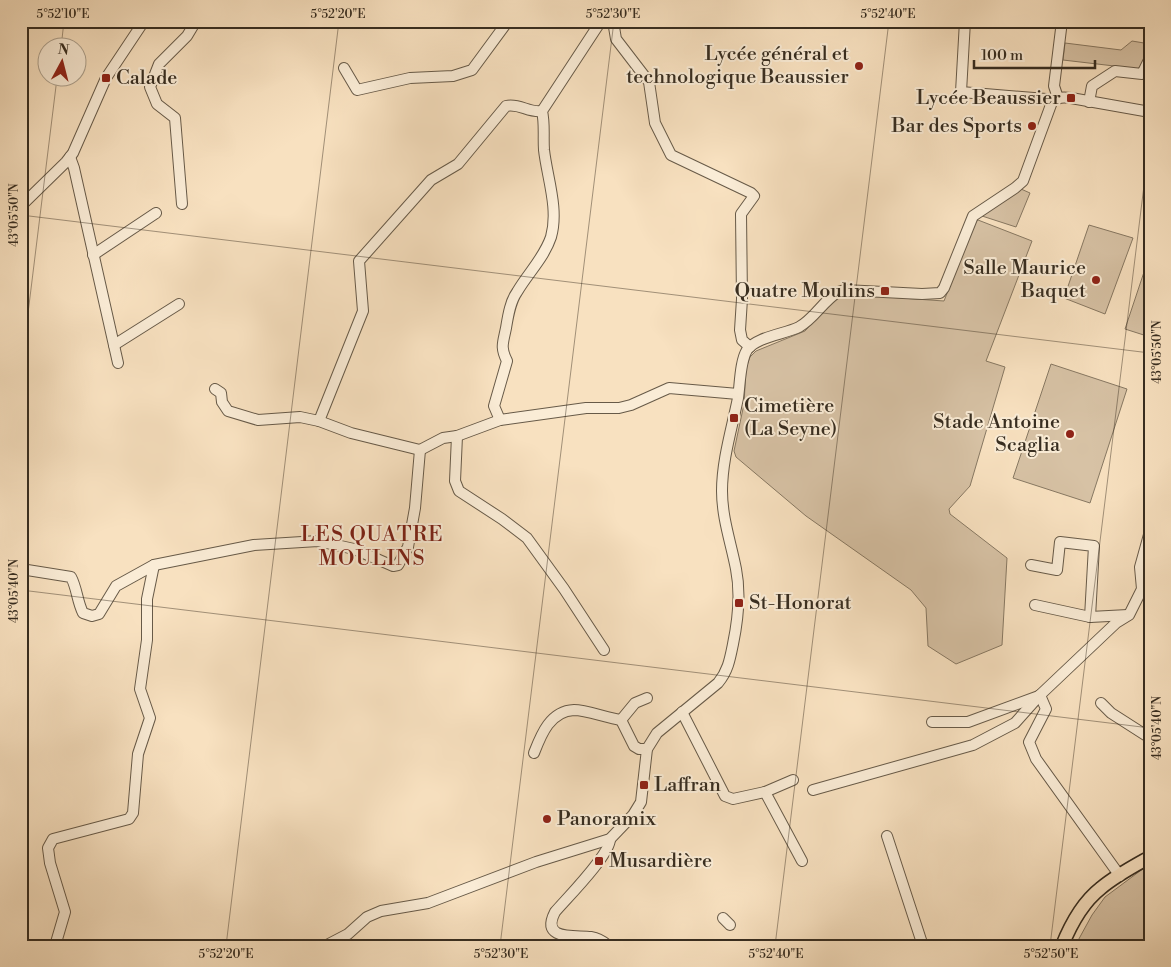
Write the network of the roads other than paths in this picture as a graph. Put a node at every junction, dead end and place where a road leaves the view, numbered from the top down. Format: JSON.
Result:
{"nodes":[{"id":1,"x":144,"y":21,"type":"edge"},
{"id":2,"x":196,"y":21,"type":"edge"},
{"id":3,"x":508,"y":21,"type":"edge"},
{"id":4,"x":601,"y":21,"type":"edge"},
{"id":5,"x":613,"y":21,"type":"edge"},
{"id":6,"x":965,"y":21,"type":"edge"},
{"id":7,"x":1062,"y":21,"type":"edge"},
{"id":8,"x":1149,"y":59,"type":"edge"},
{"id":9,"x":344,"y":68,"type":"dead end"},
{"id":10,"x":1055,"y":100,"type":"junction"},
{"id":11,"x":1089,"y":102,"type":"junction"},
{"id":12,"x":542,"y":112,"type":"junction"},
{"id":13,"x":1150,"y":112,"type":"edge"},
{"id":14,"x":70,"y":157,"type":"junction"},
{"id":15,"x":182,"y":204,"type":"dead end"},
{"id":16,"x":21,"y":206,"type":"edge"},
{"id":17,"x":156,"y":213,"type":"dead end"},
{"id":18,"x":94,"y":255,"type":"junction"},
{"id":19,"x":179,"y":304,"type":"dead end"},
{"id":20,"x":114,"y":345,"type":"junction"},
{"id":21,"x":750,"y":347,"type":"junction"},
{"id":22,"x":118,"y":363,"type":"dead end"},
{"id":23,"x":215,"y":389,"type":"dead end"},
{"id":24,"x":738,"y":394,"type":"junction"},
{"id":25,"x":500,"y":420,"type":"junction"},
{"id":26,"x":319,"y":421,"type":"junction"},
{"id":27,"x":457,"y":436,"type":"junction"},
{"id":28,"x":420,"y":450,"type":"junction"},
{"id":29,"x":1150,"y":530,"type":"edge"},
{"id":30,"x":154,"y":565,"type":"junction"},
{"id":31,"x":1031,"y":565,"type":"dead end"},
{"id":32,"x":21,"y":569,"type":"edge"},
{"id":33,"x":1035,"y":605,"type":"dead end"},
{"id":34,"x":1129,"y":615,"type":"junction"},
{"id":35,"x":1090,"y":617,"type":"junction"},
{"id":36,"x":604,"y":650,"type":"dead end"},
{"id":37,"x":1040,"y":695,"type":"junction"},
{"id":38,"x":647,"y":698,"type":"dead end"},
{"id":39,"x":1100,"y":703,"type":"dead end"},
{"id":40,"x":682,"y":712,"type":"junction"},
{"id":41,"x":621,"y":720,"type":"junction"},
{"id":42,"x":932,"y":722,"type":"dead end"},
{"id":43,"x":1150,"y":738,"type":"edge"},
{"id":44,"x":647,"y":749,"type":"junction"},
{"id":45,"x":534,"y":753,"type":"dead end"},
{"id":46,"x":793,"y":780,"type":"dead end"},
{"id":47,"x":813,"y":790,"type":"dead end"},
{"id":48,"x":765,"y":792,"type":"junction"},
{"id":49,"x":887,"y":836,"type":"dead end"},
{"id":50,"x":610,"y":839,"type":"junction"},
{"id":51,"x":1150,"y":857,"type":"edge"},
{"id":52,"x":802,"y":861,"type":"dead end"},
{"id":53,"x":1120,"y":876,"type":"junction"},
{"id":54,"x":55,"y":946,"type":"edge"},
{"id":55,"x":325,"y":946,"type":"edge"},
{"id":56,"x":609,"y":946,"type":"edge"},
{"id":57,"x":924,"y":946,"type":"edge"},
{"id":58,"x":1062,"y":946,"type":"edge"},
{"id":59,"x":1069,"y":946,"type":"edge"}],
"edges":[{"from":1,"to":14,"type":"street"},
{"from":2,"to":15,"type":"street"},
{"from":3,"to":9,"type":"street"},
{"from":4,"to":12,"type":"street"},
{"from":5,"to":21,"type":"street"},
{"from":6,"to":10,"type":"street"},
{"from":7,"to":10,"type":"street"},
{"from":8,"to":11,"type":"street"},
{"from":10,"to":11,"type":"street"},
{"from":10,"to":21,"type":"street"},
{"from":11,"to":13,"type":"street"},
{"from":12,"to":25,"type":"street"},
{"from":12,"to":26,"type":"street"},
{"from":14,"to":16,"type":"street"},
{"from":14,"to":18,"type":"street"},
{"from":17,"to":18,"type":"street"},
{"from":18,"to":20,"type":"street"},
{"from":19,"to":20,"type":"street"},
{"from":20,"to":22,"type":"street"},
{"from":21,"to":24,"type":"street"},
{"from":23,"to":26,"type":"street"},
{"from":24,"to":25,"type":"street"},
{"from":24,"to":40,"type":"street"},
{"from":25,"to":27,"type":"street"},
{"from":26,"to":28,"type":"street"},
{"from":27,"to":28,"type":"street"},
{"from":27,"to":36,"type":"street"},
{"from":28,"to":30,"type":"street"},
{"from":29,"to":34,"type":"street"},
{"from":30,"to":32,"type":"street"},
{"from":30,"to":54,"type":"street"},
{"from":31,"to":35,"type":"street"},
{"from":33,"to":35,"type":"street"},
{"from":34,"to":35,"type":"street"},
{"from":34,"to":37,"type":"street"},
{"from":37,"to":42,"type":"street"},
{"from":37,"to":47,"type":"street"},
{"from":37,"to":53,"type":"street"},
{"from":38,"to":41,"type":"street"},
{"from":39,"to":43,"type":"street"},
{"from":40,"to":44,"type":"street"},
{"from":40,"to":48,"type":"street"},
{"from":41,"to":44,"type":"street"},
{"from":41,"to":45,"type":"street"},
{"from":44,"to":50,"type":"street"},
{"from":46,"to":48,"type":"street"},
{"from":48,"to":52,"type":"street"},
{"from":49,"to":57,"type":"street"},
{"from":50,"to":55,"type":"street"},
{"from":50,"to":56,"type":"street"},
{"from":51,"to":53,"type":"main road"},
{"from":53,"to":58,"type":"main road"},
{"from":53,"to":59,"type":"main road"}]}
